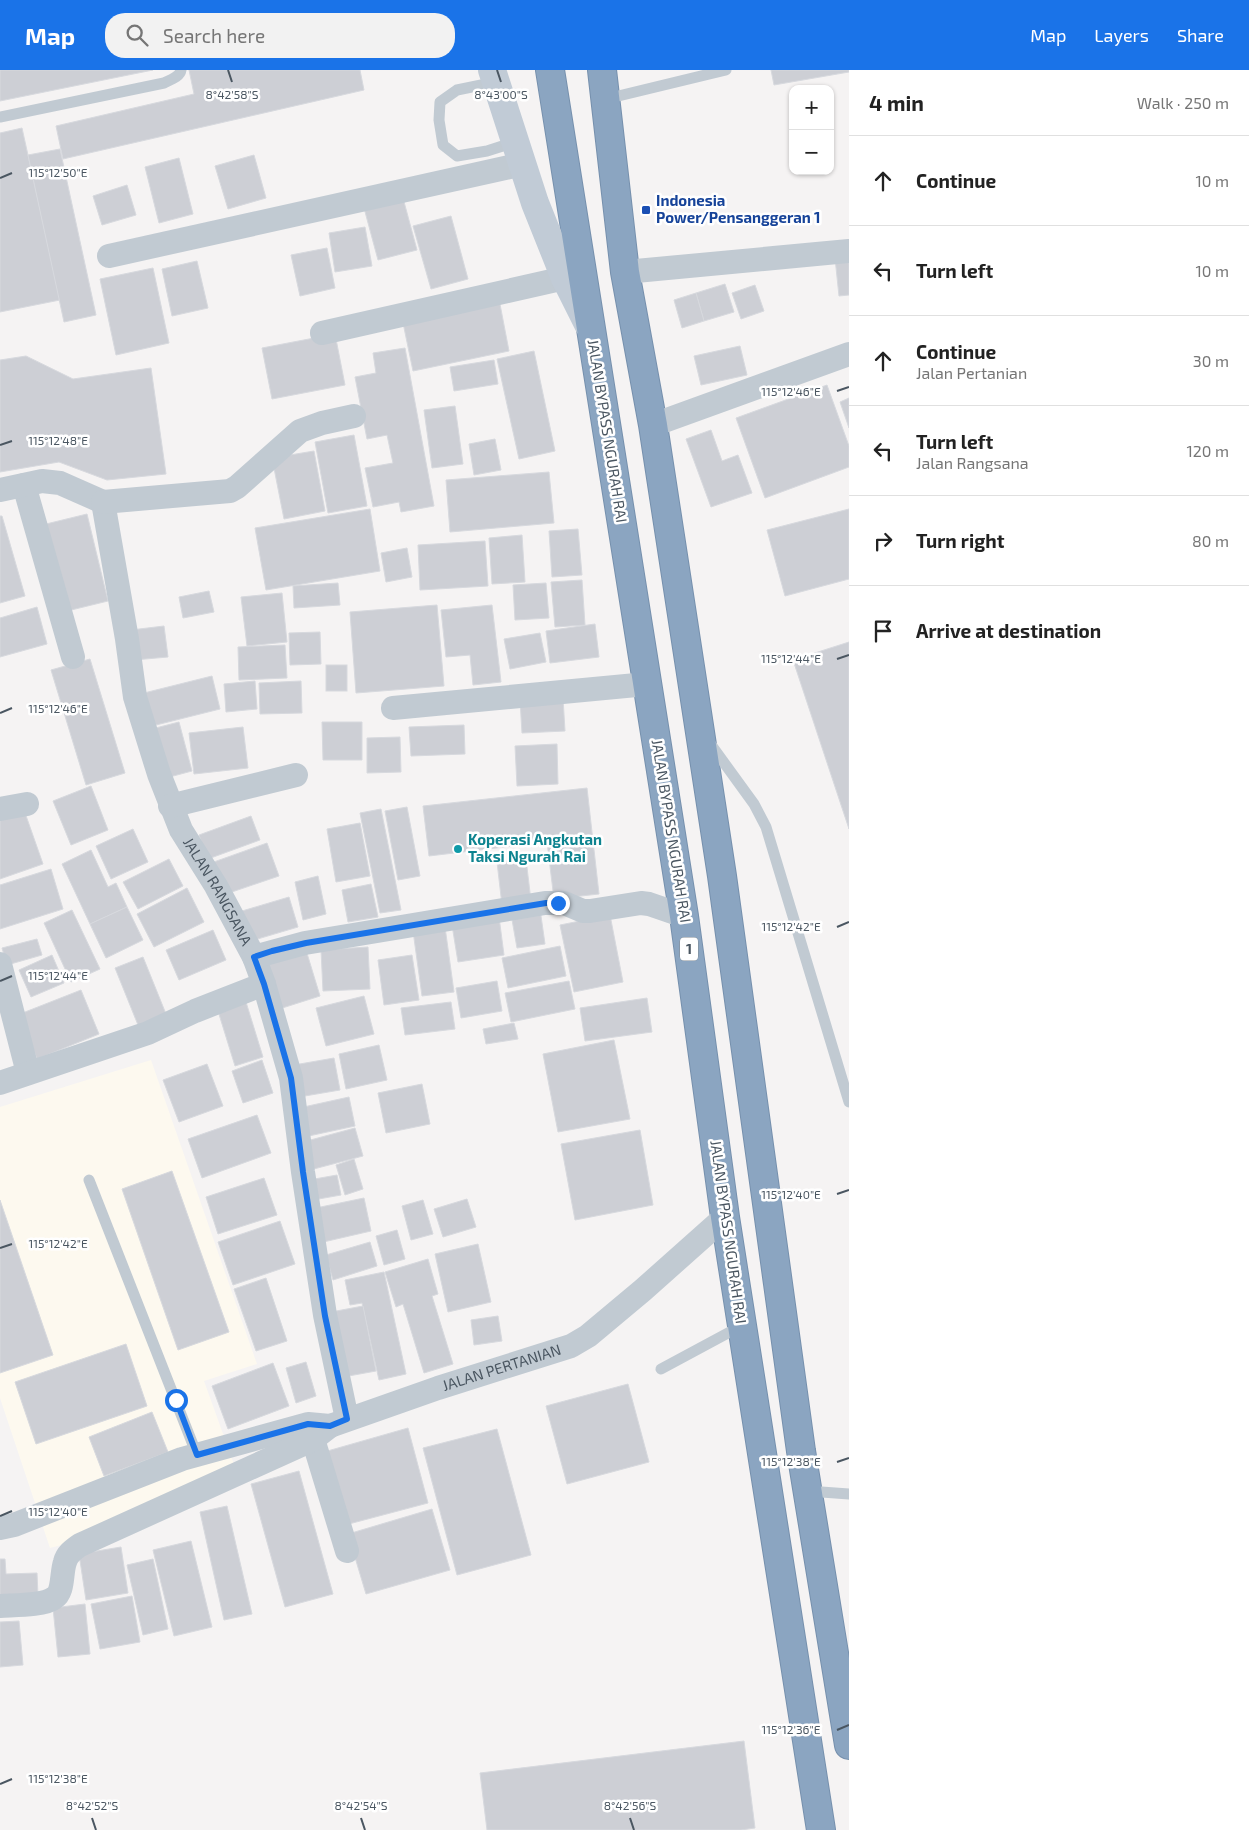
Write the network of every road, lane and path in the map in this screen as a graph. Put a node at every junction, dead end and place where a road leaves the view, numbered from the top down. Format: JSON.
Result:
{"nodes":[{"id":1,"x":181,"y":70,"type":"edge"},
{"id":2,"x":550,"y":70,"type":"edge"},
{"id":3,"x":602,"y":70,"type":"edge"},
{"id":4,"x":726,"y":70,"type":"edge"},
{"id":5,"x":494,"y":76,"type":"edge"},
{"id":6,"x":606,"y":99,"type":"junction"},
{"id":7,"x":0,"y":117,"type":"edge"},
{"id":8,"x":519,"y":153,"type":"junction"},
{"id":9,"x":849,"y":251,"type":"edge"},
{"id":10,"x":109,"y":256,"type":"dead end"},
{"id":11,"x":625,"y":272,"type":"junction"},
{"id":12,"x":565,"y":278,"type":"junction"},
{"id":13,"x":590,"y":327,"type":"junction"},
{"id":14,"x":322,"y":333,"type":"dead end"},
{"id":15,"x":849,"y":354,"type":"edge"},
{"id":16,"x":354,"y":416,"type":"dead end"},
{"id":17,"x":653,"y":425,"type":"junction"},
{"id":18,"x":24,"y":485,"type":"junction"},
{"id":19,"x":0,"y":490,"type":"edge"},
{"id":20,"x":103,"y":502,"type":"junction"},
{"id":21,"x":73,"y":657,"type":"dead end"},
{"id":22,"x":647,"y":684,"type":"junction"},
{"id":23,"x":393,"y":708,"type":"dead end"},
{"id":24,"x":700,"y":731,"type":"junction"},
{"id":25,"x":296,"y":775,"type":"dead end"},
{"id":26,"x":27,"y":804,"type":"dead end"},
{"id":27,"x":170,"y":806,"type":"junction"},
{"id":28,"x":0,"y":809,"type":"edge"},
{"id":29,"x":684,"y":916,"type":"junction"},
{"id":30,"x":254,"y":957,"type":"junction"},
{"id":31,"x":0,"y":964,"type":"edge"},
{"id":32,"x":264,"y":984,"type":"junction"},
{"id":33,"x":28,"y":1073,"type":"junction"},
{"id":34,"x":0,"y":1084,"type":"edge"},
{"id":35,"x":849,"y":1102,"type":"edge"},
{"id":36,"x":762,"y":1158,"type":"junction"},
{"id":37,"x":718,"y":1165,"type":"junction"},
{"id":38,"x":89,"y":1180,"type":"dead end"},
{"id":39,"x":725,"y":1217,"type":"junction"},
{"id":40,"x":742,"y":1326,"type":"junction"},
{"id":41,"x":661,"y":1369,"type":"dead end"},
{"id":42,"x":324,"y":1427,"type":"junction"},
{"id":43,"x":197,"y":1455,"type":"junction"},
{"id":44,"x":808,"y":1491,"type":"junction"},
{"id":45,"x":849,"y":1494,"type":"edge"},
{"id":46,"x":0,"y":1528,"type":"edge"},
{"id":47,"x":347,"y":1551,"type":"dead end"},
{"id":48,"x":0,"y":1606,"type":"edge"},
{"id":49,"x":849,"y":1745,"type":"edge"},
{"id":50,"x":821,"y":1830,"type":"edge"}],
"edges":[{"from":1,"to":7,"type":"lane"},
{"from":2,"to":13,"type":"highway","name":"JALAN BYPASS NGURAH RAI","number":"1"},
{"from":3,"to":6,"type":"highway"},
{"from":4,"to":6,"type":"lane"},
{"from":5,"to":8,"type":"main road"},
{"from":5,"to":8,"type":"lane"},
{"from":6,"to":11,"type":"highway"},
{"from":8,"to":10,"type":"street"},
{"from":8,"to":12,"type":"main road"},
{"from":9,"to":11,"type":"street"},
{"from":11,"to":17,"type":"highway"},
{"from":12,"to":13,"type":"main road"},
{"from":12,"to":14,"type":"street"},
{"from":13,"to":22,"type":"highway","name":"JALAN BYPASS NGURAH RAI","number":"1"},
{"from":15,"to":17,"type":"street"},
{"from":16,"to":20,"type":"street"},
{"from":17,"to":24,"type":"highway"},
{"from":18,"to":19,"type":"street"},
{"from":18,"to":20,"type":"street"},
{"from":18,"to":21,"type":"street"},
{"from":20,"to":27,"type":"street","name":"JALAN RANGSANA"},
{"from":22,"to":23,"type":"street"},
{"from":22,"to":29,"type":"highway","name":"JALAN BYPASS NGURAH RAI","number":"1"},
{"from":24,"to":35,"type":"lane"},
{"from":24,"to":36,"type":"highway"},
{"from":25,"to":27,"type":"street"},
{"from":26,"to":28,"type":"street"},
{"from":27,"to":30,"type":"street","name":"JALAN RANGSANA"},
{"from":29,"to":30,"type":"street"},
{"from":29,"to":37,"type":"highway","name":"JALAN BYPASS NGURAH RAI","number":"1"},
{"from":30,"to":32,"type":"street","name":"JALAN RANGSANA"},
{"from":31,"to":33,"type":"street"},
{"from":32,"to":33,"type":"street"},
{"from":32,"to":42,"type":"street","name":"JALAN RANGSANA"},
{"from":33,"to":34,"type":"street"},
{"from":36,"to":37,"type":"highway"},
{"from":36,"to":44,"type":"highway"},
{"from":37,"to":39,"type":"highway","name":"JALAN BYPASS NGURAH RAI","number":"1"},
{"from":38,"to":43,"type":"lane"},
{"from":39,"to":40,"type":"highway","name":"JALAN BYPASS NGURAH RAI","number":"1"},
{"from":39,"to":42,"type":"street","name":"JALAN PERTANIAN"},
{"from":40,"to":41,"type":"lane"},
{"from":40,"to":50,"type":"highway","name":"JALAN BYPASS NGURAH RAI","number":"1"},
{"from":42,"to":43,"type":"street","name":"JALAN PERTANIAN"},
{"from":42,"to":47,"type":"street","name":"JALAN RANGSANA"},
{"from":42,"to":48,"type":"street"},
{"from":43,"to":46,"type":"street","name":"JALAN PERTANIAN"},
{"from":44,"to":45,"type":"lane"},
{"from":44,"to":49,"type":"highway"}]}
